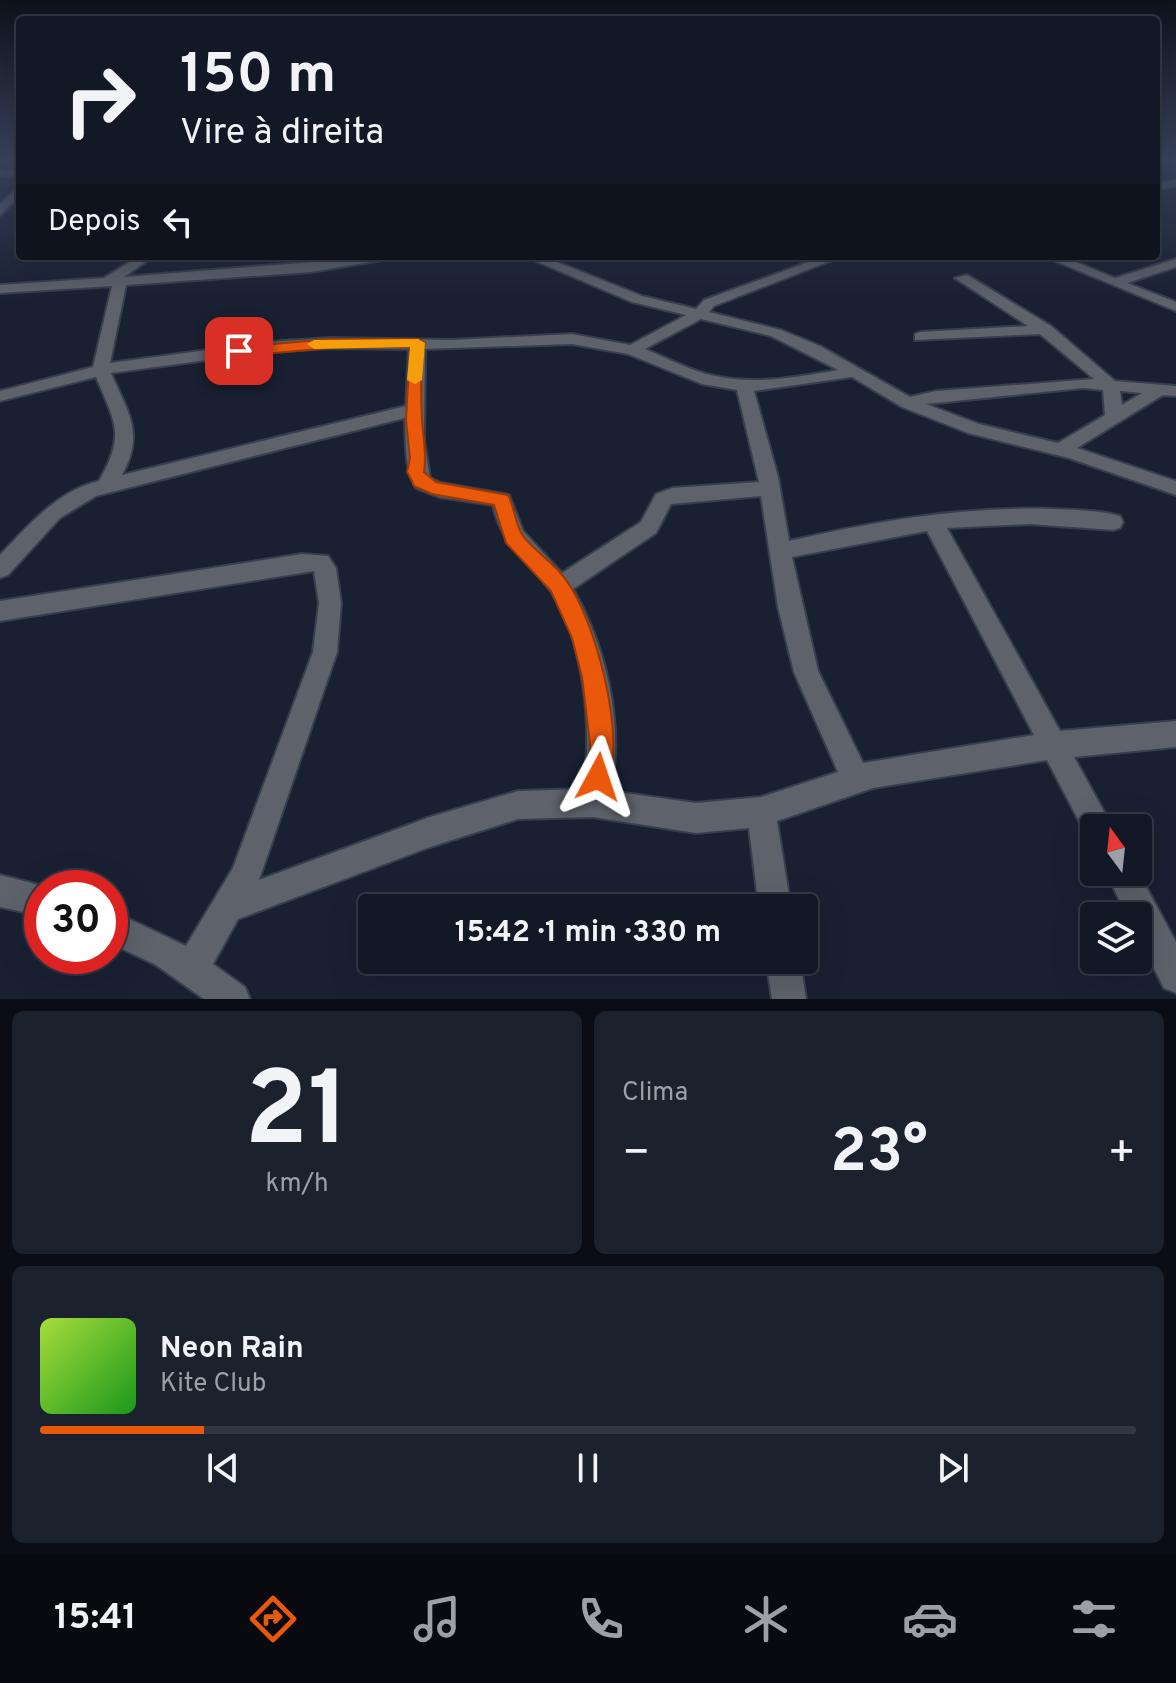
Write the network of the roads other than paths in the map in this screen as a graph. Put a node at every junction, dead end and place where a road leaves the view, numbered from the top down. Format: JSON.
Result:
{"nodes":[{"id":1,"x":143,"y":260,"type":"edge"},
{"id":2,"x":358,"y":260,"type":"edge"},
{"id":3,"x":540,"y":260,"type":"edge"},
{"id":4,"x":826,"y":260,"type":"edge"},
{"id":5,"x":1059,"y":260,"type":"edge"},
{"id":6,"x":1176,"y":263,"type":"edge"},
{"id":7,"x":962,"y":278,"type":"dead end"},
{"id":8,"x":113,"y":282,"type":"junction"},
{"id":9,"x":1115,"y":282,"type":"junction"},
{"id":10,"x":0,"y":289,"type":"edge"},
{"id":11,"x":1176,"y":307,"type":"edge"},
{"id":12,"x":699,"y":314,"type":"junction"},
{"id":13,"x":1046,"y":329,"type":"junction"},
{"id":14,"x":920,"y":337,"type":"dead end"},
{"id":15,"x":418,"y":343,"type":"junction"},
{"id":16,"x":632,"y":350,"type":"junction"},
{"id":17,"x":101,"y":369,"type":"junction"},
{"id":18,"x":855,"y":372,"type":"junction"},
{"id":19,"x":744,"y":386,"type":"junction"},
{"id":20,"x":1111,"y":386,"type":"junction"},
{"id":21,"x":1168,"y":391,"type":"edge"},
{"id":22,"x":0,"y":396,"type":"edge"},
{"id":23,"x":908,"y":403,"type":"junction"},
{"id":24,"x":414,"y":410,"type":"junction"},
{"id":25,"x":1114,"y":416,"type":"junction"},
{"id":26,"x":1060,"y":450,"type":"junction"},
{"id":27,"x":106,"y":486,"type":"junction"},
{"id":28,"x":770,"y":488,"type":"junction"},
{"id":29,"x":1176,"y":488,"type":"edge"},
{"id":30,"x":1113,"y":522,"type":"dead end"},
{"id":31,"x":934,"y":524,"type":"junction"},
{"id":32,"x":780,"y":551,"type":"junction"},
{"id":33,"x":0,"y":569,"type":"edge"},
{"id":34,"x":559,"y":586,"type":"junction"},
{"id":35,"x":0,"y":611,"type":"edge"},
{"id":36,"x":1176,"y":734,"type":"edge"},
{"id":37,"x":1054,"y":745,"type":"junction"},
{"id":38,"x":856,"y":779,"type":"junction"},
{"id":39,"x":593,"y":803,"type":"junction"},
{"id":40,"x":761,"y":812,"type":"junction"},
{"id":41,"x":1091,"y":814,"type":"edge"},
{"id":42,"x":1128,"y":886,"type":"edge"},
{"id":43,"x":0,"y":891,"type":"edge"},
{"id":44,"x":773,"y":894,"type":"edge"},
{"id":45,"x":24,"y":896,"type":"edge"},
{"id":46,"x":228,"y":907,"type":"junction"},
{"id":47,"x":128,"y":934,"type":"edge"},
{"id":48,"x":191,"y":970,"type":"junction"},
{"id":49,"x":785,"y":974,"type":"edge"},
{"id":50,"x":1176,"y":976,"type":"edge"},
{"id":51,"x":233,"y":999,"type":"edge"},
{"id":52,"x":789,"y":999,"type":"edge"}],
"edges":[{"from":1,"to":8,"type":"street"},
{"from":2,"to":8,"type":"street"},
{"from":3,"to":12,"type":"street"},
{"from":4,"to":12,"type":"street"},
{"from":5,"to":9,"type":"street"},
{"from":6,"to":9,"type":"street"},
{"from":7,"to":13,"type":"street"},
{"from":8,"to":10,"type":"street"},
{"from":8,"to":17,"type":"street"},
{"from":9,"to":11,"type":"street"},
{"from":12,"to":16,"type":"street"},
{"from":12,"to":18,"type":"street"},
{"from":13,"to":14,"type":"street"},
{"from":13,"to":20,"type":"street"},
{"from":15,"to":16,"type":"street"},
{"from":15,"to":17,"type":"street"},
{"from":15,"to":24,"type":"street"},
{"from":16,"to":19,"type":"street"},
{"from":17,"to":22,"type":"street"},
{"from":17,"to":27,"type":"street"},
{"from":18,"to":19,"type":"street"},
{"from":18,"to":23,"type":"street"},
{"from":19,"to":28,"type":"street"},
{"from":20,"to":21,"type":"street"},
{"from":20,"to":23,"type":"street"},
{"from":20,"to":25,"type":"street"},
{"from":21,"to":25,"type":"street"},
{"from":23,"to":26,"type":"street"},
{"from":24,"to":27,"type":"street"},
{"from":24,"to":34,"type":"street"},
{"from":25,"to":26,"type":"street"},
{"from":26,"to":29,"type":"street"},
{"from":27,"to":33,"type":"street"},
{"from":28,"to":32,"type":"street"},
{"from":28,"to":34,"type":"street"},
{"from":30,"to":31,"type":"street"},
{"from":31,"to":32,"type":"street"},
{"from":31,"to":37,"type":"street"},
{"from":32,"to":38,"type":"street"},
{"from":34,"to":39,"type":"street"},
{"from":35,"to":46,"type":"street"},
{"from":36,"to":37,"type":"street"},
{"from":37,"to":38,"type":"street"},
{"from":37,"to":41,"type":"street"},
{"from":38,"to":40,"type":"street"},
{"from":39,"to":40,"type":"street"},
{"from":39,"to":46,"type":"street"},
{"from":40,"to":44,"type":"street"},
{"from":42,"to":50,"type":"street"},
{"from":43,"to":45,"type":"street"},
{"from":46,"to":48,"type":"street"},
{"from":47,"to":48,"type":"street"},
{"from":48,"to":51,"type":"street"},
{"from":49,"to":52,"type":"street"}]}
